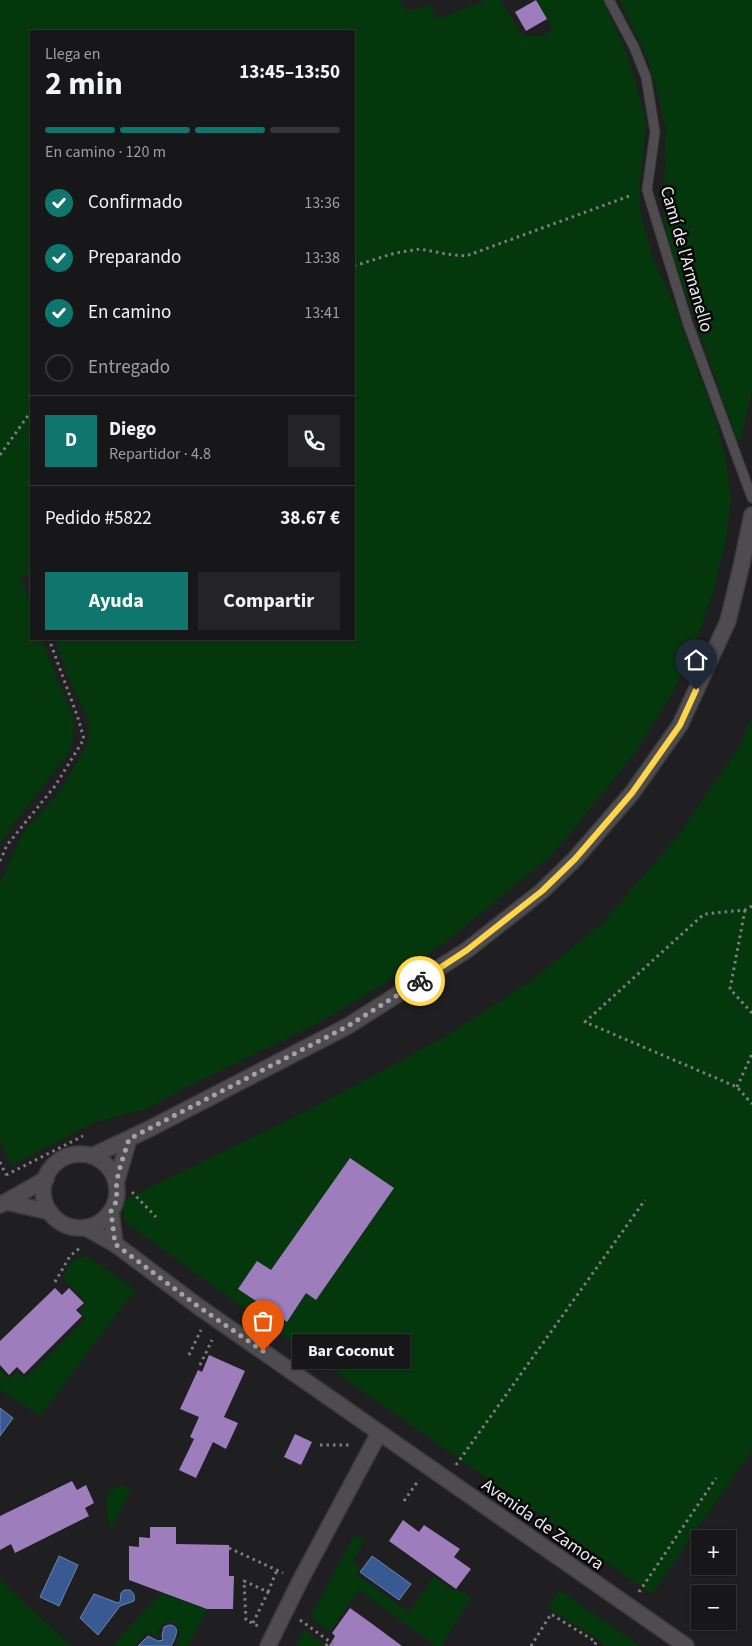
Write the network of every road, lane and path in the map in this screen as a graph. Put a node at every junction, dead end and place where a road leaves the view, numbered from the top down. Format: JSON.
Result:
{"nodes":[{"id":1,"x":609,"y":0,"type":"edge"},
{"id":2,"x":647,"y":190,"type":"junction"},
{"id":3,"x":355,"y":266,"type":"edge"},
{"id":4,"x":30,"y":415,"type":"edge"},
{"id":5,"x":0,"y":455,"type":"edge"},
{"id":6,"x":752,"y":498,"type":"edge"},
{"id":7,"x":752,"y":515,"type":"edge"},
{"id":8,"x":747,"y":570,"type":"edge"},
{"id":9,"x":48,"y":640,"type":"edge"},
{"id":10,"x":0,"y":861,"type":"edge"},
{"id":11,"x":752,"y":906,"type":"edge"},
{"id":12,"x":744,"y":910,"type":"junction"},
{"id":13,"x":752,"y":1013,"type":"edge"},
{"id":14,"x":752,"y":1054,"type":"edge"},
{"id":15,"x":737,"y":1087,"type":"junction"},
{"id":16,"x":752,"y":1104,"type":"edge"},
{"id":17,"x":88,"y":1134,"type":"dead end"},
{"id":18,"x":129,"y":1139,"type":"junction"},
{"id":19,"x":92,"y":1156,"type":"junction"},
{"id":20,"x":6,"y":1175,"type":"dead end"},
{"id":21,"x":46,"y":1179,"type":"junction"},
{"id":22,"x":117,"y":1187,"type":"junction"},
{"id":23,"x":645,"y":1200,"type":"dead end"},
{"id":24,"x":3,"y":1203,"type":"edge"},
{"id":25,"x":111,"y":1211,"type":"junction"},
{"id":26,"x":50,"y":1212,"type":"junction"},
{"id":27,"x":156,"y":1217,"type":"dead end"},
{"id":28,"x":92,"y":1231,"type":"junction"},
{"id":29,"x":115,"y":1244,"type":"junction"},
{"id":30,"x":55,"y":1282,"type":"dead end"},
{"id":31,"x":215,"y":1317,"type":"junction"},
{"id":32,"x":188,"y":1355,"type":"dead end"},
{"id":33,"x":200,"y":1365,"type":"dead end"},
{"id":34,"x":376,"y":1439,"type":"junction"},
{"id":35,"x":320,"y":1445,"type":"dead end"},
{"id":36,"x":716,"y":1478,"type":"dead end"},
{"id":37,"x":446,"y":1480,"type":"junction"},
{"id":38,"x":229,"y":1548,"type":"dead end"},
{"id":39,"x":277,"y":1570,"type":"junction"},
{"id":40,"x":300,"y":1581,"type":"junction"},
{"id":41,"x":268,"y":1592,"type":"junction"},
{"id":42,"x":628,"y":1606,"type":"junction"},
{"id":43,"x":286,"y":1609,"type":"junction"},
{"id":44,"x":329,"y":1641,"type":"junction"},
{"id":45,"x":268,"y":1646,"type":"edge"},
{"id":46,"x":326,"y":1646,"type":"edge"},
{"id":47,"x":336,"y":1646,"type":"edge"},
{"id":48,"x":531,"y":1646,"type":"edge"},
{"id":49,"x":595,"y":1646,"type":"edge"},
{"id":50,"x":686,"y":1646,"type":"edge"}],
"edges":[{"from":1,"to":2,"type":"lane","name":"Camí de l'Armanello"},
{"from":2,"to":3,"type":"path"},
{"from":2,"to":6,"type":"lane","name":"Camí de l'Armanello"},
{"from":4,"to":5,"type":"path"},
{"from":7,"to":8,"type":"street"},
{"from":8,"to":18,"type":"street"},
{"from":9,"to":10,"type":"path"},
{"from":11,"to":12,"type":"path"},
{"from":12,"to":13,"type":"path"},
{"from":12,"to":15,"type":"path"},
{"from":14,"to":15,"type":"path"},
{"from":15,"to":16,"type":"path"},
{"from":17,"to":20,"type":"path"},
{"from":18,"to":19,"type":"street"},
{"from":18,"to":22,"type":"street"},
{"from":19,"to":21,"type":"street"},
{"from":19,"to":22,"type":"street"},
{"from":21,"to":24,"type":"street"},
{"from":21,"to":26,"type":"street"},
{"from":22,"to":25,"type":"street"},
{"from":22,"to":27,"type":"path"},
{"from":23,"to":37,"type":"path"},
{"from":24,"to":26,"type":"street"},
{"from":25,"to":28,"type":"street"},
{"from":25,"to":29,"type":"street"},
{"from":26,"to":28,"type":"street"},
{"from":28,"to":29,"type":"street","name":"Avenida de Zamora"},
{"from":28,"to":30,"type":"path"},
{"from":29,"to":31,"type":"street","name":"Avenida de Zamora"},
{"from":31,"to":32,"type":"path"},
{"from":31,"to":33,"type":"path"},
{"from":31,"to":34,"type":"street","name":"Avenida de Zamora"},
{"from":34,"to":35,"type":"path"},
{"from":34,"to":37,"type":"street","name":"Avenida de Zamora"},
{"from":34,"to":40,"type":"street"},
{"from":36,"to":42,"type":"path"},
{"from":37,"to":42,"type":"street","name":"Avenida de Zamora"},
{"from":38,"to":39,"type":"path"},
{"from":39,"to":40,"type":"path"},
{"from":39,"to":41,"type":"path"},
{"from":40,"to":43,"type":"street"},
{"from":41,"to":41,"type":"path"},
{"from":42,"to":50,"type":"street","name":"Avenida de Zamora"},
{"from":43,"to":44,"type":"path"},
{"from":43,"to":45,"type":"street"},
{"from":44,"to":46,"type":"path"},
{"from":44,"to":47,"type":"path"},
{"from":48,"to":49,"type":"path"}]}
